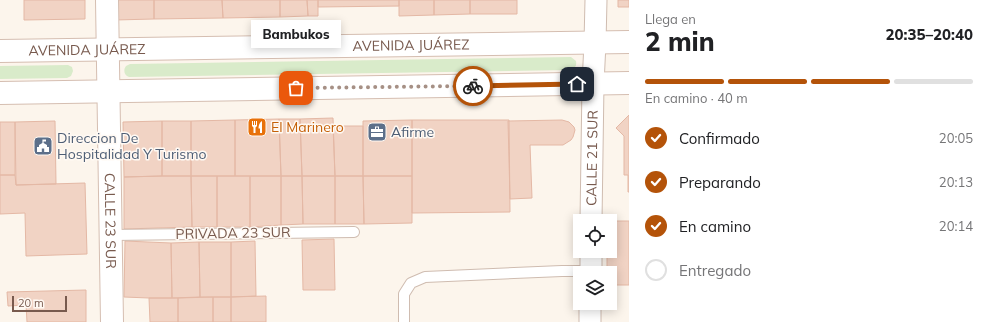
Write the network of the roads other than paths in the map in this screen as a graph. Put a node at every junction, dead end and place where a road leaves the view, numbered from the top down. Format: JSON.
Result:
{"nodes":[{"id":1,"x":107,"y":0,"type":"edge"},
{"id":2,"x":596,"y":0,"type":"edge"},
{"id":3,"x":595,"y":42,"type":"junction"},
{"id":4,"x":629,"y":42,"type":"edge"},
{"id":5,"x":108,"y":50,"type":"junction"},
{"id":6,"x":0,"y":51,"type":"edge"},
{"id":7,"x":629,"y":83,"type":"edge"},
{"id":8,"x":593,"y":84,"type":"junction"},
{"id":9,"x":109,"y":91,"type":"junction"},
{"id":10,"x":0,"y":93,"type":"edge"},
{"id":11,"x":591,"y":214,"type":"edge"},
{"id":12,"x":354,"y":232,"type":"dead end"},
{"id":13,"x":111,"y":235,"type":"junction"},
{"id":14,"x":591,"y":265,"type":"edge"},
{"id":15,"x":590,"y":310,"type":"edge"},
{"id":16,"x":112,"y":322,"type":"edge"},
{"id":17,"x":404,"y":322,"type":"edge"},
{"id":18,"x":590,"y":322,"type":"edge"}],
"edges":[{"from":1,"to":5,"type":"main road","name":"CALLE 23 SUR"},
{"from":2,"to":3,"type":"street","name":"CALLE 21 SUR"},
{"from":3,"to":4,"type":"main road","name":"AVENIDA JUÁREZ"},
{"from":3,"to":5,"type":"main road","name":"AVENIDA JUÁREZ"},
{"from":3,"to":8,"type":"street","name":"CALLE 21 SUR"},
{"from":5,"to":6,"type":"main road","name":"AVENIDA JUÁREZ"},
{"from":5,"to":9,"type":"main road","name":"CALLE 23 SUR"},
{"from":7,"to":8,"type":"main road"},
{"from":8,"to":9,"type":"main road"},
{"from":8,"to":11,"type":"street","name":"CALLE 21 SUR"},
{"from":9,"to":10,"type":"main road"},
{"from":9,"to":13,"type":"main road","name":"CALLE 23 SUR"},
{"from":12,"to":13,"type":"lane","name":"PRIVADA 23 SUR"},
{"from":13,"to":16,"type":"main road","name":"CALLE 23 SUR"},
{"from":14,"to":17,"type":"lane"},
{"from":15,"to":18,"type":"street"}]}
